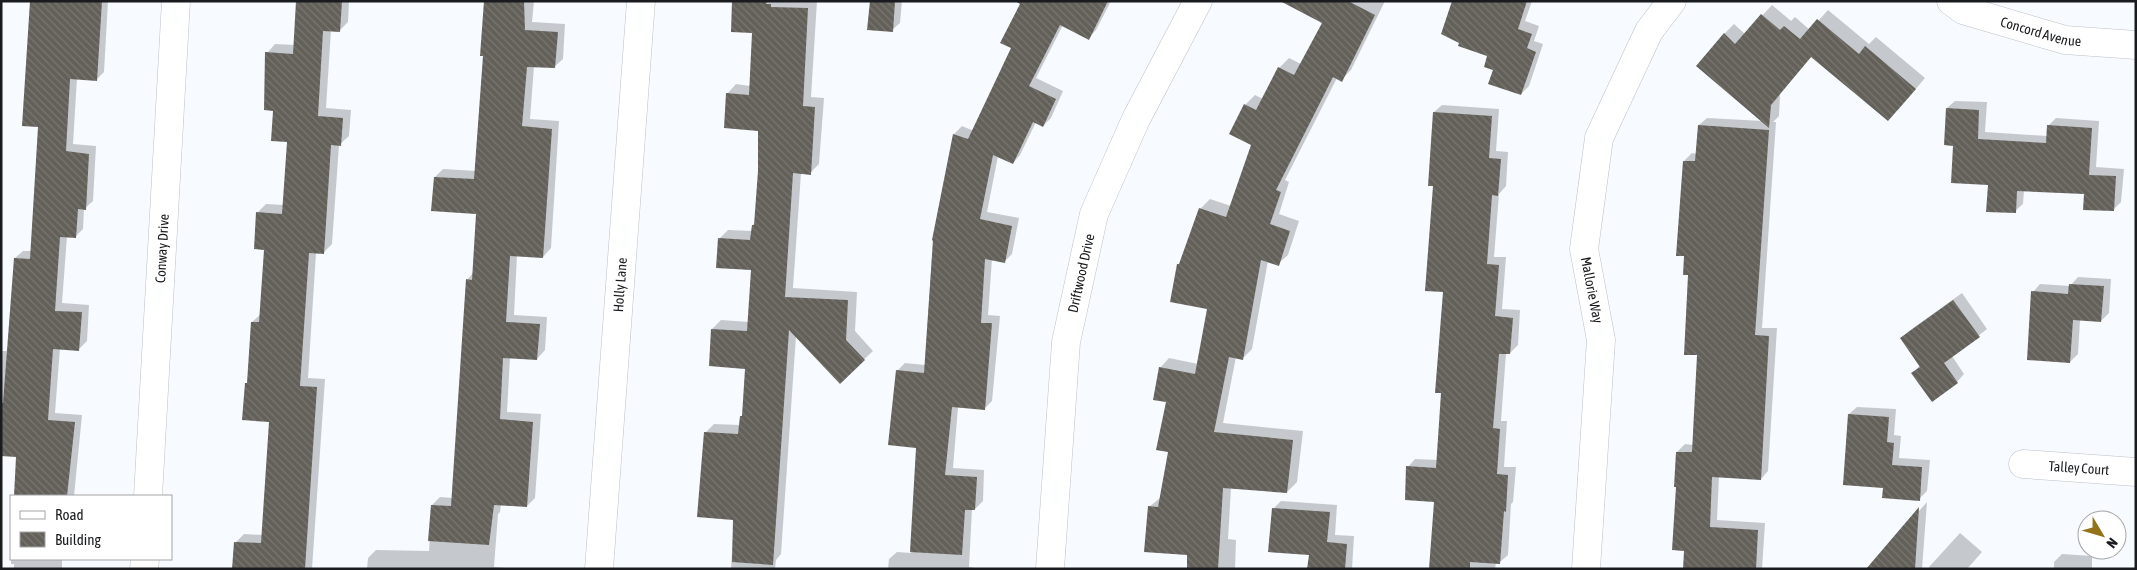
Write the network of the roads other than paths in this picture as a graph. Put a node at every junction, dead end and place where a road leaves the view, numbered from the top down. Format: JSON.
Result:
{"nodes":[{"id":1,"x":176,"y":1,"type":"edge"},
{"id":2,"x":641,"y":1,"type":"edge"},
{"id":3,"x":1198,"y":1,"type":"edge"},
{"id":4,"x":1672,"y":1,"type":"edge"},
{"id":5,"x":1951,"y":1,"type":"edge"},
{"id":6,"x":2136,"y":45,"type":"edge"},
{"id":7,"x":2023,"y":464,"type":"dead end"},
{"id":8,"x":2136,"y":472,"type":"edge"},
{"id":9,"x":148,"y":495,"type":"edge"},
{"id":10,"x":599,"y":569,"type":"edge"},
{"id":11,"x":1050,"y":569,"type":"edge"},
{"id":12,"x":1586,"y":569,"type":"edge"}],
"edges":[{"from":1,"to":9,"type":"street","name":"Conway Drive"},
{"from":2,"to":10,"type":"street","name":"Holly Lane"},
{"from":3,"to":11,"type":"street","name":"Driftwood Drive"},
{"from":4,"to":12,"type":"street","name":"Mallorie Way"},
{"from":5,"to":6,"type":"street","name":"Concord Avenue"},
{"from":7,"to":8,"type":"street","name":"Talley Court"}]}
